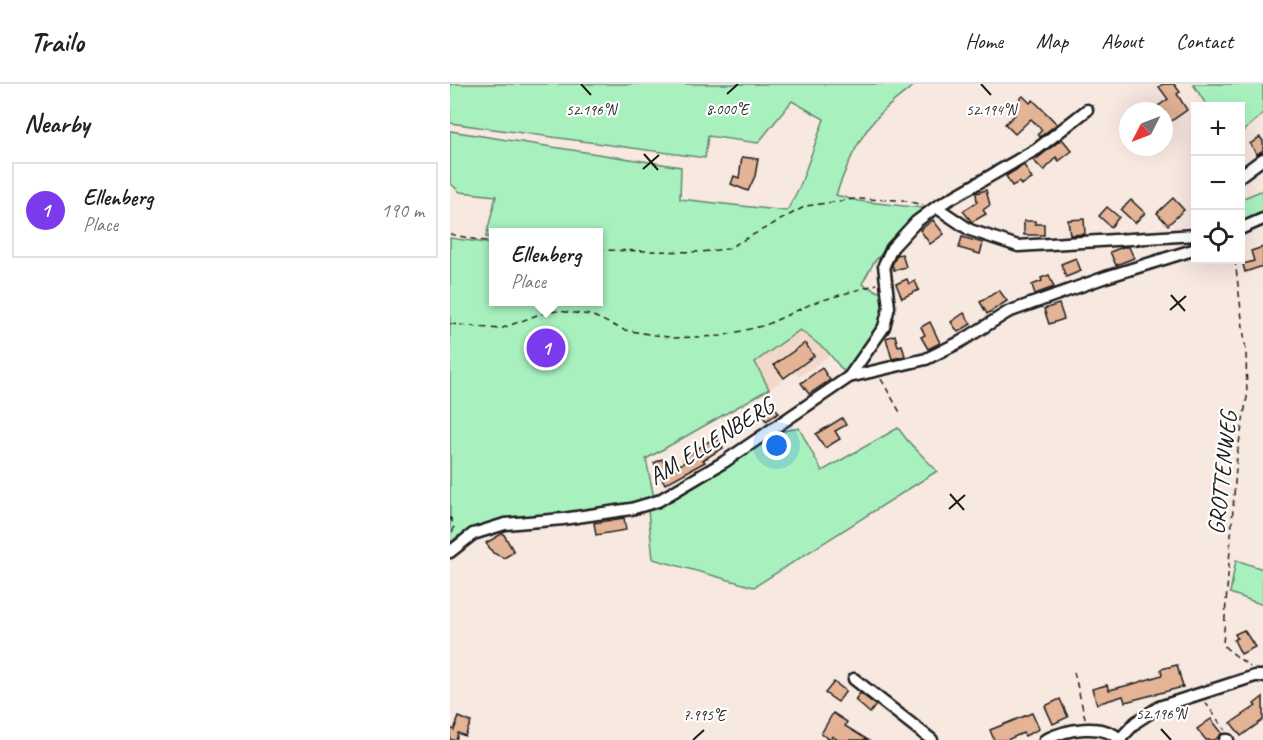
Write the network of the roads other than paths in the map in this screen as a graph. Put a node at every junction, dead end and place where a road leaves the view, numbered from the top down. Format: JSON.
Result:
{"nodes":[{"id":1,"x":1087,"y":110,"type":"dead end"},
{"id":2,"x":1263,"y":159,"type":"edge"},
{"id":3,"x":1245,"y":172,"type":"edge"},
{"id":4,"x":936,"y":207,"type":"junction"},
{"id":5,"x":1263,"y":219,"type":"edge"},
{"id":6,"x":1245,"y":227,"type":"edge"},
{"id":7,"x":1191,"y":236,"type":"edge"},
{"id":8,"x":1191,"y":251,"type":"edge"},
{"id":9,"x":849,"y":377,"type":"junction"},
{"id":10,"x":450,"y":552,"type":"edge"},
{"id":11,"x":1259,"y":676,"type":"edge"},
{"id":12,"x":854,"y":679,"type":"dead end"},
{"id":13,"x":1120,"y":739,"type":"edge"},
{"id":14,"x":932,"y":740,"type":"edge"},
{"id":15,"x":1045,"y":740,"type":"edge"}],
"edges":[{"from":1,"to":4,"type":"street","name":"AM ELLENBERG"},
{"from":2,"to":3,"type":"street"},
{"from":4,"to":7,"type":"street"},
{"from":4,"to":9,"type":"street","name":"AM ELLENBERG"},
{"from":5,"to":6,"type":"street"},
{"from":8,"to":9,"type":"street","name":"AM ELLENBERG"},
{"from":9,"to":10,"type":"street","name":"AM ELLENBERG"},
{"from":11,"to":13,"type":"street"},
{"from":12,"to":14,"type":"street"},
{"from":13,"to":15,"type":"street"}]}
